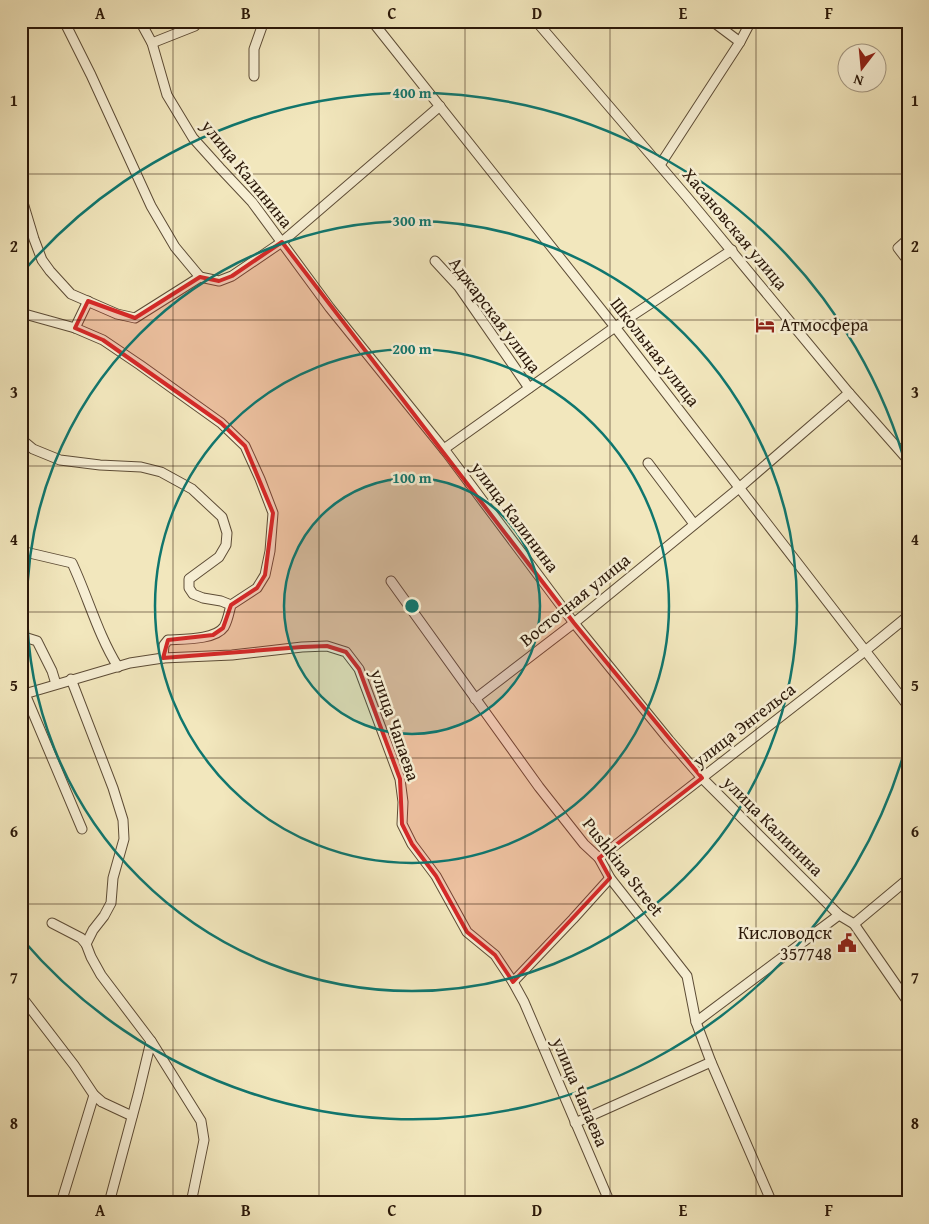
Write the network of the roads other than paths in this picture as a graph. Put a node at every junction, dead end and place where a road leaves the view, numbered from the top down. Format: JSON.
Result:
{"nodes":[{"id":1,"x":64,"y":21,"type":"edge"},
{"id":2,"x":140,"y":21,"type":"edge"},
{"id":3,"x":198,"y":21,"type":"edge"},
{"id":4,"x":264,"y":21,"type":"edge"},
{"id":5,"x":372,"y":21,"type":"edge"},
{"id":6,"x":536,"y":21,"type":"edge"},
{"id":7,"x":712,"y":21,"type":"edge"},
{"id":8,"x":751,"y":21,"type":"edge"},
{"id":9,"x":152,"y":42,"type":"junction"},
{"id":10,"x":740,"y":42,"type":"junction"},
{"id":11,"x":254,"y":76,"type":"dead end"},
{"id":12,"x":440,"y":106,"type":"junction"},
{"id":13,"x":660,"y":165,"type":"junction"},
{"id":14,"x":21,"y":196,"type":"edge"},
{"id":15,"x":908,"y":239,"type":"edge"},
{"id":16,"x":282,"y":242,"type":"junction"},
{"id":17,"x":732,"y":250,"type":"junction"},
{"id":18,"x":435,"y":261,"type":"dead end"},
{"id":19,"x":908,"y":261,"type":"edge"},
{"id":20,"x":200,"y":277,"type":"junction"},
{"id":21,"x":88,"y":301,"type":"junction"},
{"id":22,"x":21,"y":313,"type":"edge"},
{"id":23,"x":615,"y":327,"type":"junction"},
{"id":24,"x":75,"y":328,"type":"junction"},
{"id":25,"x":529,"y":388,"type":"junction"},
{"id":26,"x":849,"y":393,"type":"junction"},
{"id":27,"x":21,"y":438,"type":"edge"},
{"id":28,"x":444,"y":449,"type":"junction"},
{"id":29,"x":908,"y":460,"type":"edge"},
{"id":30,"x":648,"y":464,"type":"dead end"},
{"id":31,"x":739,"y":488,"type":"junction"},
{"id":32,"x":694,"y":524,"type":"junction"},
{"id":33,"x":21,"y":551,"type":"edge"},
{"id":34,"x":392,"y":581,"type":"dead end"},
{"id":35,"x":231,"y":604,"type":"junction"},
{"id":36,"x":908,"y":616,"type":"edge"},
{"id":37,"x":574,"y":623,"type":"junction"},
{"id":38,"x":21,"y":636,"type":"edge"},
{"id":39,"x":865,"y":651,"type":"junction"},
{"id":40,"x":163,"y":658,"type":"junction"},
{"id":41,"x":118,"y":667,"type":"junction"},
{"id":42,"x":72,"y":679,"type":"junction"},
{"id":43,"x":56,"y":684,"type":"junction"},
{"id":44,"x":23,"y":694,"type":"edge"},
{"id":45,"x":475,"y":699,"type":"junction"},
{"id":46,"x":908,"y":706,"type":"edge"},
{"id":47,"x":702,"y":778,"type":"junction"},
{"id":48,"x":82,"y":829,"type":"dead end"},
{"id":49,"x":599,"y":858,"type":"junction"},
{"id":50,"x":610,"y":878,"type":"junction"},
{"id":51,"x":908,"y":878,"type":"edge"},
{"id":52,"x":839,"y":915,"type":"junction"},
{"id":53,"x":52,"y":923,"type":"dead end"},
{"id":54,"x":854,"y":924,"type":"junction"},
{"id":55,"x":86,"y":944,"type":"junction"},
{"id":56,"x":513,"y":982,"type":"junction"},
{"id":57,"x":21,"y":996,"type":"edge"},
{"id":58,"x":908,"y":1002,"type":"edge"},
{"id":59,"x":696,"y":1022,"type":"junction"},
{"id":60,"x":151,"y":1041,"type":"junction"},
{"id":61,"x":711,"y":1062,"type":"junction"},
{"id":62,"x":94,"y":1095,"type":"junction"},
{"id":63,"x":132,"y":1116,"type":"junction"},
{"id":64,"x":575,"y":1123,"type":"junction"},
{"id":65,"x":61,"y":1203,"type":"edge"},
{"id":66,"x":109,"y":1203,"type":"edge"},
{"id":67,"x":190,"y":1203,"type":"edge"},
{"id":68,"x":610,"y":1203,"type":"edge"},
{"id":69,"x":772,"y":1203,"type":"edge"}],
"edges":[{"from":1,"to":20,"type":"street"},
{"from":2,"to":9,"type":"street","name":"улица Калинина"},
{"from":3,"to":9,"type":"street"},
{"from":4,"to":11,"type":"street"},
{"from":5,"to":12,"type":"street","name":"Школьная улица"},
{"from":6,"to":13,"type":"street","name":"Хасановская улица"},
{"from":7,"to":10,"type":"street"},
{"from":8,"to":10,"type":"street"},
{"from":9,"to":16,"type":"street","name":"улица Калинина"},
{"from":10,"to":13,"type":"street"},
{"from":12,"to":16,"type":"street"},
{"from":12,"to":23,"type":"street","name":"Школьная улица"},
{"from":13,"to":17,"type":"street","name":"Хасановская улица"},
{"from":14,"to":21,"type":"street"},
{"from":15,"to":19,"type":"street"},
{"from":16,"to":20,"type":"street"},
{"from":16,"to":28,"type":"street","name":"улица Калинина"},
{"from":17,"to":23,"type":"street","name":"Аджарская улица"},
{"from":17,"to":26,"type":"street","name":"Хасановская улица"},
{"from":18,"to":25,"type":"street","name":"Аджарская улица"},
{"from":20,"to":21,"type":"street"},
{"from":21,"to":24,"type":"street"},
{"from":22,"to":24,"type":"street"},
{"from":23,"to":25,"type":"street","name":"Аджарская улица"},
{"from":23,"to":31,"type":"street","name":"Школьная улица"},
{"from":24,"to":35,"type":"street"},
{"from":25,"to":28,"type":"street","name":"Аджарская улица"},
{"from":26,"to":29,"type":"street","name":"Хасановская улица"},
{"from":26,"to":31,"type":"street","name":"Восточная улица"},
{"from":27,"to":35,"type":"street"},
{"from":28,"to":37,"type":"street","name":"улица Калинина"},
{"from":30,"to":32,"type":"street"},
{"from":31,"to":32,"type":"street","name":"Восточная улица"},
{"from":31,"to":39,"type":"street","name":"Школьная улица"},
{"from":32,"to":37,"type":"street","name":"Восточная улица"},
{"from":33,"to":41,"type":"street"},
{"from":34,"to":45,"type":"street","name":"Pushkina Street"},
{"from":35,"to":40,"type":"street"},
{"from":36,"to":39,"type":"street","name":"улица Энгельса"},
{"from":37,"to":45,"type":"street","name":"Восточная улица"},
{"from":37,"to":47,"type":"street","name":"улица Калинина"},
{"from":38,"to":43,"type":"street"},
{"from":39,"to":46,"type":"street","name":"Школьная улица"},
{"from":39,"to":47,"type":"street","name":"улица Энгельса"},
{"from":40,"to":41,"type":"street","name":"улица Чапаева"},
{"from":40,"to":56,"type":"street","name":"улица Чапаева"},
{"from":41,"to":42,"type":"street","name":"улица Чапаева"},
{"from":42,"to":43,"type":"street","name":"улица Чапаева"},
{"from":42,"to":55,"type":"street"},
{"from":43,"to":44,"type":"street","name":"улица Чапаева"},
{"from":44,"to":48,"type":"street","name":"улица Чапаева"},
{"from":45,"to":49,"type":"street","name":"Pushkina Street"},
{"from":47,"to":49,"type":"street","name":"улица Энгельса"},
{"from":47,"to":52,"type":"street","name":"улица Калинина"},
{"from":49,"to":50,"type":"street","name":"Pushkina Street"},
{"from":50,"to":56,"type":"street"},
{"from":50,"to":59,"type":"street","name":"Pushkina Street"},
{"from":51,"to":54,"type":"street"},
{"from":52,"to":54,"type":"street","name":"улица Калинина"},
{"from":52,"to":59,"type":"street"},
{"from":53,"to":55,"type":"street"},
{"from":54,"to":58,"type":"street","name":"улица Калинина"},
{"from":55,"to":60,"type":"street"},
{"from":56,"to":64,"type":"street","name":"улица Чапаева"},
{"from":57,"to":62,"type":"street"},
{"from":59,"to":61,"type":"street","name":"Pushkina Street"},
{"from":60,"to":63,"type":"street"},
{"from":60,"to":67,"type":"street"},
{"from":61,"to":64,"type":"street"},
{"from":61,"to":69,"type":"street","name":"Pushkina Street"},
{"from":62,"to":63,"type":"street"},
{"from":62,"to":65,"type":"street"},
{"from":63,"to":66,"type":"street"},
{"from":64,"to":68,"type":"street","name":"улица Чапаева"}]}
